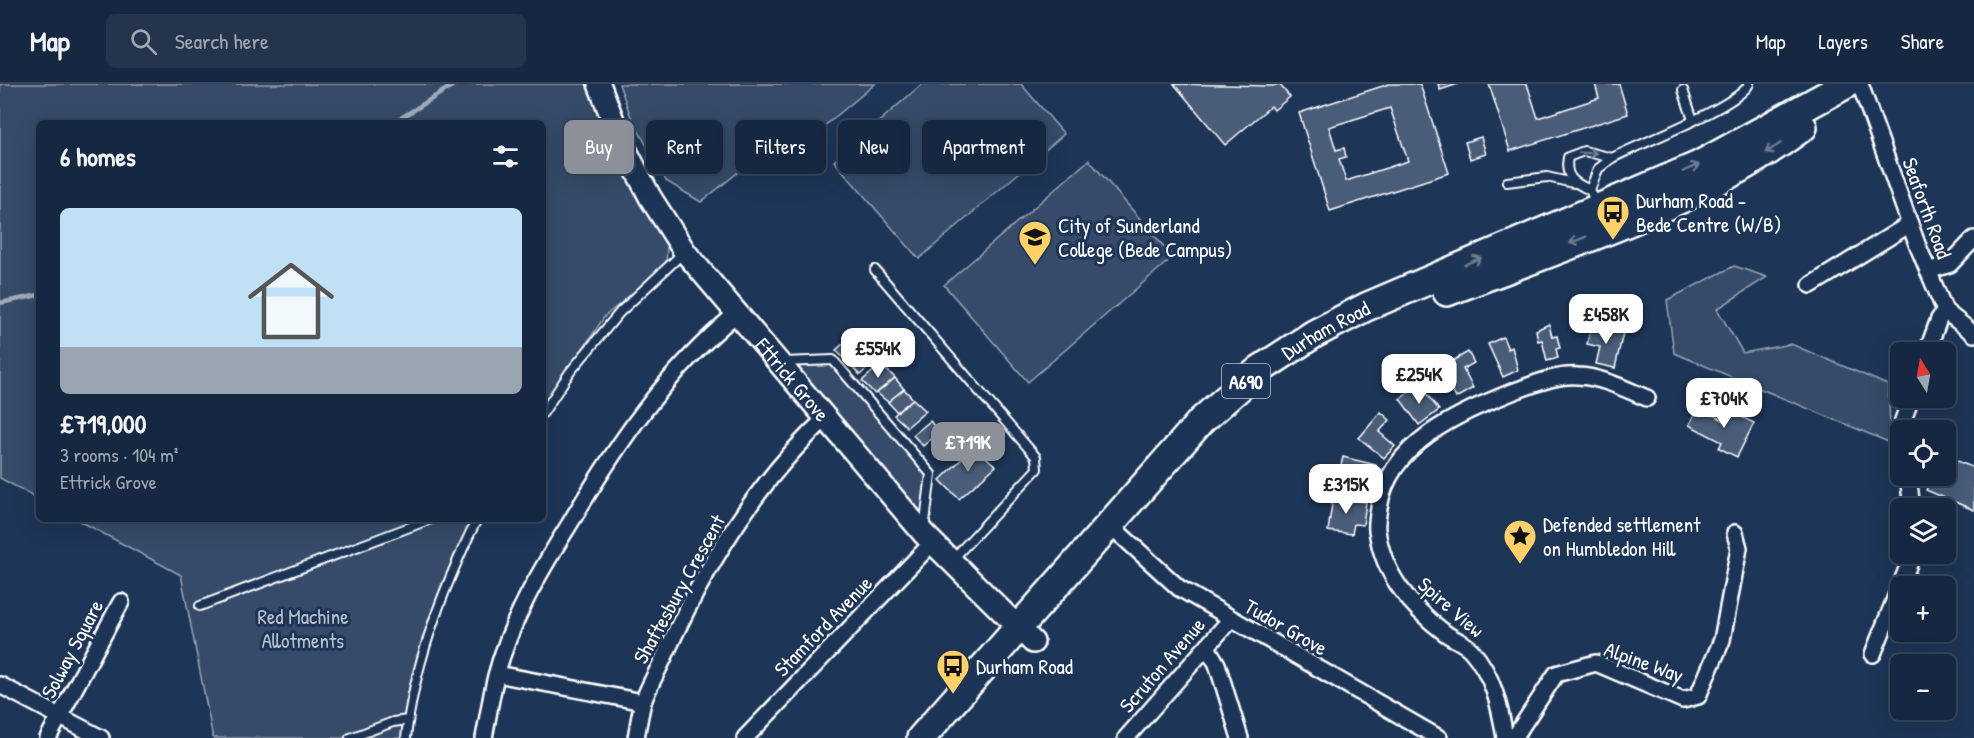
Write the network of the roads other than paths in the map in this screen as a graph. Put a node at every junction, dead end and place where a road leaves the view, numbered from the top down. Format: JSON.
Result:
{"nodes":[{"id":1,"x":598,"y":84,"type":"edge"},
{"id":2,"x":1749,"y":84,"type":"edge"},
{"id":3,"x":1849,"y":84,"type":"edge"},
{"id":4,"x":1860,"y":84,"type":"edge"},
{"id":5,"x":1683,"y":90,"type":"dead end"},
{"id":6,"x":1693,"y":120,"type":"junction"},
{"id":7,"x":1612,"y":158,"type":"junction"},
{"id":8,"x":1507,"y":182,"type":"dead end"},
{"id":9,"x":1573,"y":183,"type":"junction"},
{"id":10,"x":1599,"y":205,"type":"junction"},
{"id":11,"x":1910,"y":224,"type":"junction"},
{"id":12,"x":1974,"y":239,"type":"edge"},
{"id":13,"x":685,"y":252,"type":"junction"},
{"id":14,"x":875,"y":270,"type":"dead end"},
{"id":15,"x":1928,"y":272,"type":"junction"},
{"id":16,"x":1811,"y":285,"type":"dead end"},
{"id":17,"x":1945,"y":311,"type":"junction"},
{"id":18,"x":737,"y":312,"type":"junction"},
{"id":19,"x":1974,"y":334,"type":"edge"},
{"id":20,"x":1931,"y":342,"type":"edge"},
{"id":21,"x":780,"y":363,"type":"junction"},
{"id":22,"x":1647,"y":398,"type":"dead end"},
{"id":23,"x":546,"y":408,"type":"edge"},
{"id":24,"x":827,"y":417,"type":"junction"},
{"id":25,"x":423,"y":522,"type":"edge"},
{"id":26,"x":476,"y":522,"type":"edge"},
{"id":27,"x":1115,"y":530,"type":"junction"},
{"id":28,"x":1735,"y":533,"type":"dead end"},
{"id":29,"x":928,"y":538,"type":"junction"},
{"id":30,"x":951,"y":561,"type":"junction"},
{"id":31,"x":1909,"y":564,"type":"edge"},
{"id":32,"x":121,"y":602,"type":"dead end"},
{"id":33,"x":200,"y":606,"type":"dead end"},
{"id":34,"x":1230,"y":620,"type":"junction"},
{"id":35,"x":1026,"y":635,"type":"junction"},
{"id":36,"x":1206,"y":647,"type":"junction"},
{"id":37,"x":1873,"y":654,"type":"dead end"},
{"id":38,"x":497,"y":674,"type":"junction"},
{"id":39,"x":0,"y":686,"type":"edge"},
{"id":40,"x":643,"y":702,"type":"junction"},
{"id":41,"x":59,"y":716,"type":"junction"},
{"id":42,"x":408,"y":720,"type":"junction"},
{"id":43,"x":48,"y":738,"type":"edge"},
{"id":44,"x":101,"y":738,"type":"edge"},
{"id":45,"x":350,"y":738,"type":"edge"},
{"id":46,"x":406,"y":738,"type":"edge"},
{"id":47,"x":484,"y":738,"type":"edge"},
{"id":48,"x":636,"y":738,"type":"edge"},
{"id":49,"x":745,"y":738,"type":"edge"},
{"id":50,"x":921,"y":738,"type":"edge"},
{"id":51,"x":944,"y":738,"type":"edge"},
{"id":52,"x":1126,"y":738,"type":"edge"},
{"id":53,"x":1240,"y":738,"type":"edge"},
{"id":54,"x":1439,"y":738,"type":"edge"},
{"id":55,"x":1505,"y":738,"type":"edge"},
{"id":56,"x":1514,"y":738,"type":"edge"}],
"edges":[{"from":1,"to":13,"type":"street","name":"Ettrick Grove"},
{"from":2,"to":6,"type":"lane"},
{"from":10,"to":3,"type":"highway","name":"Durham Road","number":"A690","one_way":true},
{"from":3,"to":27,"type":"highway","name":"Durham Road","number":"A690","one_way":true},
{"from":4,"to":11,"type":"street","name":"Seaforth Road"},
{"from":5,"to":6,"type":"lane"},
{"from":6,"to":7,"type":"lane"},
{"from":9,"to":7,"type":"lane","one_way":true},
{"from":7,"to":10,"type":"lane"},
{"from":8,"to":9,"type":"lane"},
{"from":9,"to":10,"type":"lane"},
{"from":27,"to":10,"type":"highway","name":"Durham Road","number":"A690","one_way":true},
{"from":11,"to":15,"type":"street","name":"Seaforth Road"},
{"from":11,"to":16,"type":"street"},
{"from":12,"to":15,"type":"street"},
{"from":13,"to":18,"type":"street","name":"Ettrick Grove"},
{"from":13,"to":23,"type":"lane"},
{"from":14,"to":30,"type":"lane"},
{"from":15,"to":17,"type":"street","name":"Seaforth Road"},
{"from":17,"to":19,"type":"street","name":"Seaforth Road"},
{"from":17,"to":20,"type":"street"},
{"from":18,"to":21,"type":"street","name":"Ettrick Grove"},
{"from":18,"to":38,"type":"street"},
{"from":21,"to":24,"type":"street","name":"Ettrick Grove"},
{"from":21,"to":29,"type":"lane"},
{"from":22,"to":55,"type":"street","name":"Spire View"},
{"from":24,"to":29,"type":"street","name":"Ettrick Grove"},
{"from":24,"to":40,"type":"street","name":"Shaftesbury Crescent"},
{"from":25,"to":33,"type":"lane"},
{"from":26,"to":42,"type":"lane"},
{"from":27,"to":34,"type":"street","name":"Tudor Grove"},
{"from":27,"to":35,"type":"highway","name":"Durham Road","number":"A690"},
{"from":28,"to":56,"type":"street","name":"Alpine Way"},
{"from":29,"to":30,"type":"street","name":"Ettrick Grove"},
{"from":29,"to":49,"type":"street","name":"Stamford Avenue"},
{"from":30,"to":35,"type":"street","name":"Ettrick Grove"},
{"from":31,"to":37,"type":"street"},
{"from":32,"to":41,"type":"street","name":"Solway Square"},
{"from":34,"to":36,"type":"street","name":"Scruton Avenue"},
{"from":34,"to":54,"type":"street","name":"Tudor Grove"},
{"from":35,"to":50,"type":"highway","name":"Durham Road","number":"A690"},
{"from":35,"to":51,"type":"highway","name":"Durham Road","number":"A690"},
{"from":36,"to":52,"type":"street","name":"Scruton Avenue"},
{"from":36,"to":53,"type":"street"},
{"from":38,"to":40,"type":"street"},
{"from":38,"to":47,"type":"street"},
{"from":39,"to":41,"type":"street"},
{"from":40,"to":48,"type":"street","name":"Shaftesbury Crescent"},
{"from":41,"to":43,"type":"street","name":"Solway Square"},
{"from":41,"to":44,"type":"street"},
{"from":42,"to":45,"type":"lane"},
{"from":42,"to":46,"type":"lane"}]}
